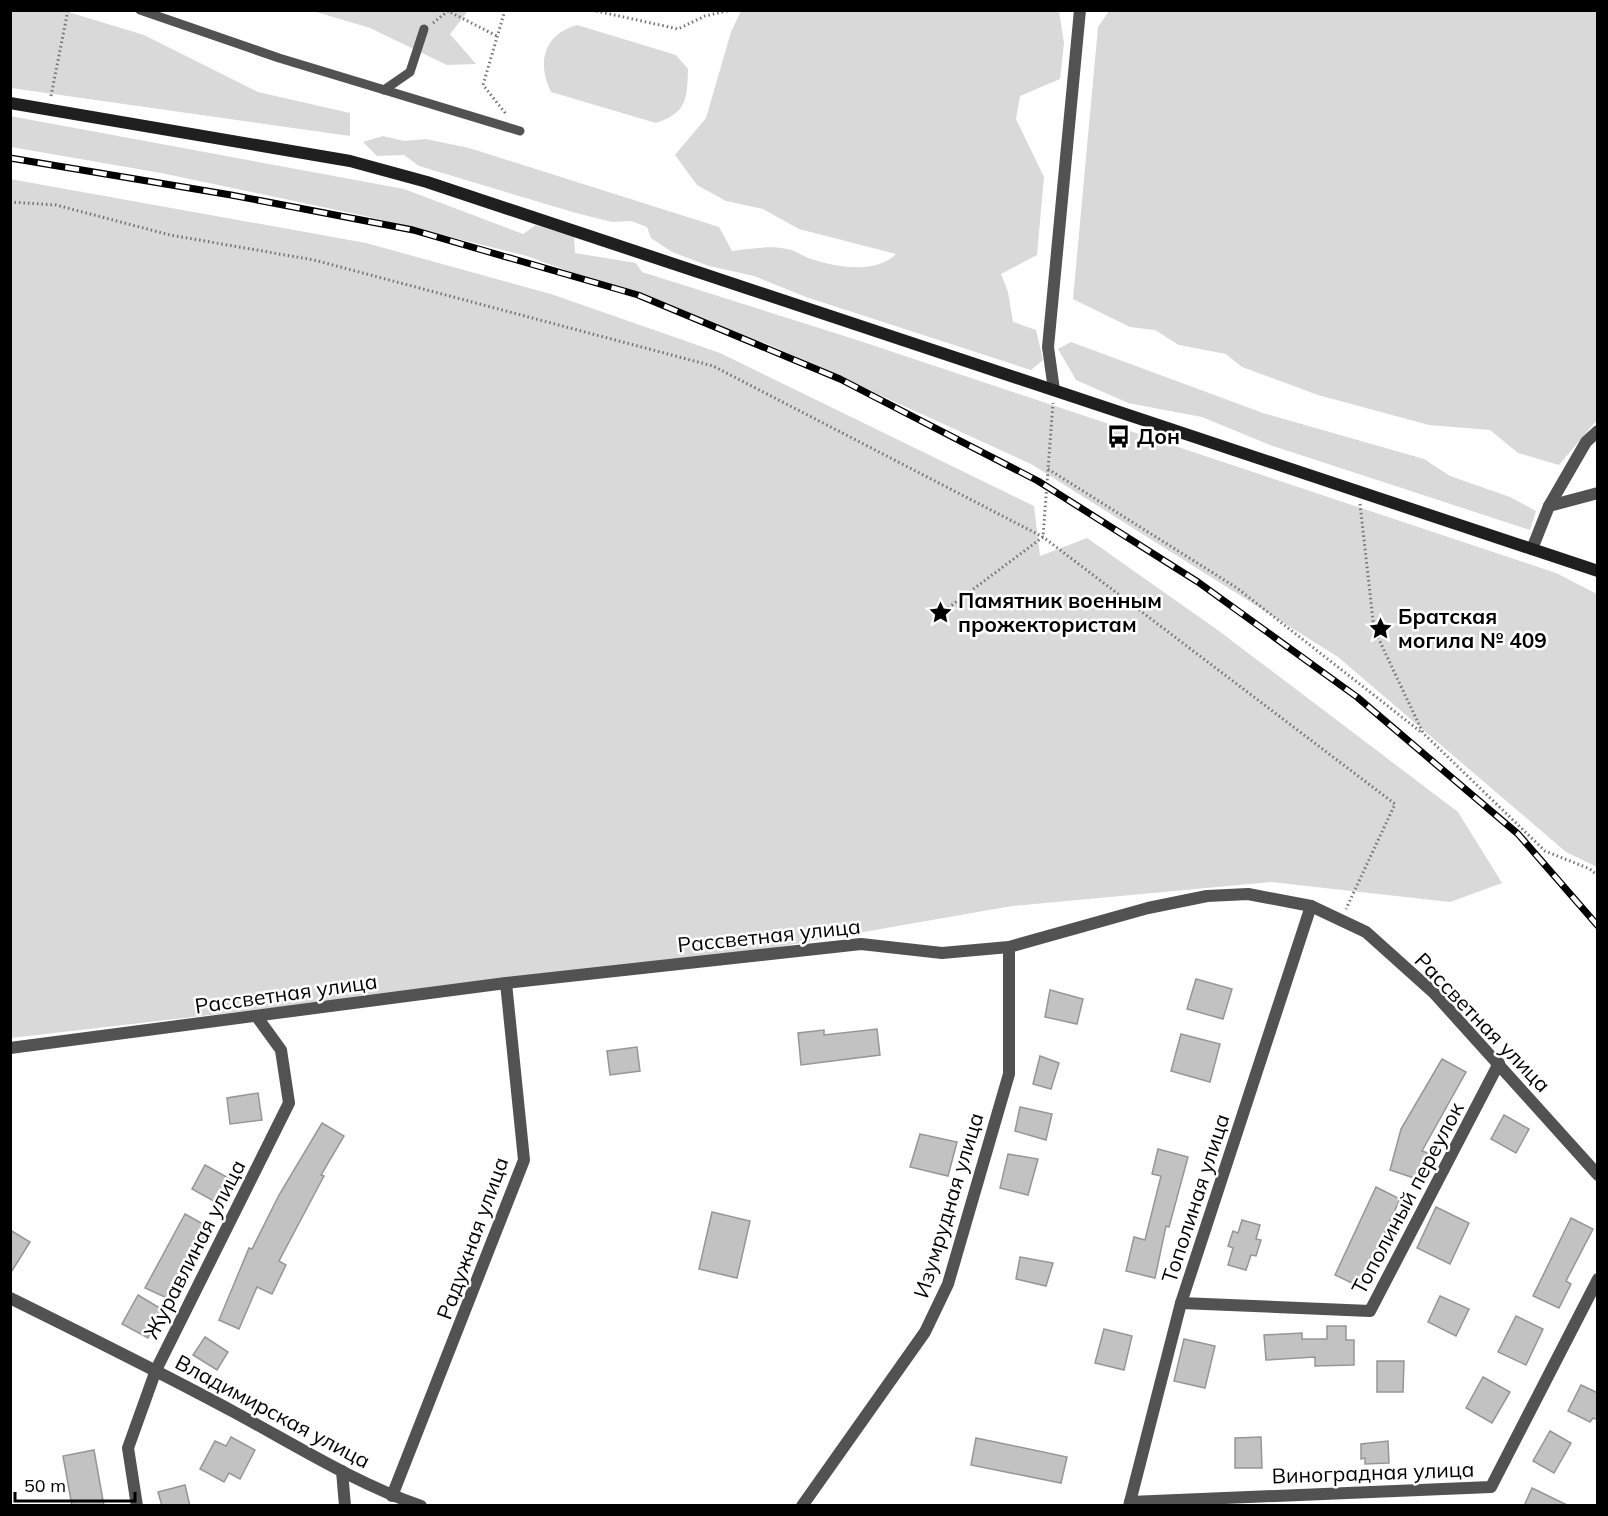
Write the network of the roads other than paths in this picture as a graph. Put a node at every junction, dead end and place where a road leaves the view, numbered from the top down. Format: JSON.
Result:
{"nodes":[{"id":1,"x":140,"y":10,"type":"edge"},
{"id":2,"x":1080,"y":10,"type":"edge"},
{"id":3,"x":424,"y":29,"type":"road end"},
{"id":4,"x":384,"y":90,"type":"junction"},
{"id":5,"x":10,"y":103,"type":"edge"},
{"id":6,"x":520,"y":131,"type":"road end"},
{"id":7,"x":1054,"y":390,"type":"junction"},
{"id":8,"x":1598,"y":431,"type":"edge"},
{"id":9,"x":1598,"y":493,"type":"edge"},
{"id":10,"x":1549,"y":506,"type":"junction"},
{"id":11,"x":1532,"y":549,"type":"junction"},
{"id":12,"x":1598,"y":572,"type":"edge"},
{"id":13,"x":1311,"y":906,"type":"junction"},
{"id":14,"x":1009,"y":947,"type":"junction"},
{"id":15,"x":506,"y":983,"type":"junction"},
{"id":16,"x":257,"y":1017,"type":"junction"},
{"id":17,"x":10,"y":1048,"type":"edge"},
{"id":18,"x":1499,"y":1063,"type":"junction"},
{"id":19,"x":1598,"y":1175,"type":"edge"},
{"id":20,"x":1598,"y":1279,"type":"edge"},
{"id":21,"x":10,"y":1298,"type":"edge"},
{"id":22,"x":1181,"y":1303,"type":"junction"},
{"id":23,"x":156,"y":1370,"type":"junction"},
{"id":24,"x":342,"y":1471,"type":"junction"},
{"id":25,"x":392,"y":1496,"type":"junction"},
{"id":26,"x":1130,"y":1504,"type":"edge"},
{"id":27,"x":137,"y":1506,"type":"edge"},
{"id":28,"x":345,"y":1506,"type":"edge"},
{"id":29,"x":421,"y":1506,"type":"edge"},
{"id":30,"x":802,"y":1506,"type":"edge"}],
"edges":[{"from":1,"to":4,"type":"lane"},
{"from":2,"to":7,"type":"street"},
{"from":3,"to":4,"type":"lane"},
{"from":4,"to":6,"type":"lane"},
{"from":5,"to":7,"type":"street"},
{"from":7,"to":11,"type":"street"},
{"from":8,"to":10,"type":"street"},
{"from":9,"to":10,"type":"street"},
{"from":10,"to":11,"type":"street"},
{"from":11,"to":12,"type":"street"},
{"from":13,"to":14,"type":"street","name":"Рассветная улица"},
{"from":13,"to":18,"type":"street","name":"Рассветная улица"},
{"from":13,"to":22,"type":"street","name":"Тополиная улица"},
{"from":14,"to":15,"type":"street","name":"Рассветная улица"},
{"from":14,"to":30,"type":"street","name":"Изумрудная улица"},
{"from":15,"to":16,"type":"street","name":"Рассветная улица"},
{"from":15,"to":25,"type":"street","name":"Радужная улица"},
{"from":16,"to":17,"type":"street","name":"Рассветная улица"},
{"from":16,"to":23,"type":"street","name":"Журавлиная улица"},
{"from":18,"to":19,"type":"street","name":"Рассветная улица"},
{"from":18,"to":22,"type":"street","name":"Тополиный переулок"},
{"from":20,"to":26,"type":"street","name":"Виноградная улица"},
{"from":21,"to":23,"type":"street","name":"Владимирская улица"},
{"from":22,"to":26,"type":"street","name":"Тополиная улица"},
{"from":23,"to":24,"type":"street","name":"Владимирская улица"},
{"from":23,"to":27,"type":"street","name":"Журавлиная улица"},
{"from":24,"to":25,"type":"street","name":"Владимирская улица"},
{"from":24,"to":28,"type":"street"},
{"from":25,"to":29,"type":"street","name":"Владимирская улица"}]}
